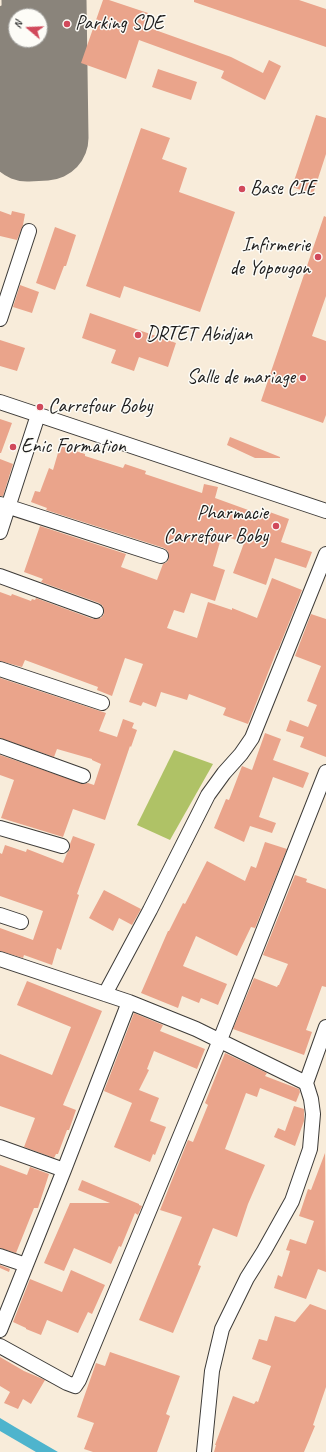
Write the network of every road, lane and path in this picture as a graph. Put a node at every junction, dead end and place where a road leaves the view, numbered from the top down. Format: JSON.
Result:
{"nodes":[{"id":1,"x":29,"y":231,"type":"dead end"},
{"id":2,"x":0,"y":319,"type":"edge"},
{"id":3,"x":0,"y":402,"type":"edge"},
{"id":4,"x":38,"y":415,"type":"junction"},
{"id":5,"x":4,"y":505,"type":"edge"},
{"id":6,"x":326,"y":511,"type":"edge"},
{"id":7,"x":0,"y":532,"type":"edge"},
{"id":8,"x":326,"y":554,"type":"edge"},
{"id":9,"x":161,"y":556,"type":"dead end"},
{"id":10,"x":0,"y":576,"type":"edge"},
{"id":11,"x":96,"y":611,"type":"dead end"},
{"id":12,"x":0,"y":669,"type":"edge"},
{"id":13,"x":102,"y":703,"type":"dead end"},
{"id":14,"x":0,"y":746,"type":"edge"},
{"id":15,"x":326,"y":772,"type":"edge"},
{"id":16,"x":83,"y":776,"type":"dead end"},
{"id":17,"x":0,"y":828,"type":"edge"},
{"id":18,"x":62,"y":846,"type":"dead end"},
{"id":19,"x":0,"y":915,"type":"edge"},
{"id":20,"x":21,"y":922,"type":"dead end"},
{"id":21,"x":0,"y":959,"type":"edge"},
{"id":22,"x":106,"y":994,"type":"junction"},
{"id":23,"x":129,"y":1002,"type":"junction"},
{"id":24,"x":326,"y":1027,"type":"edge"},
{"id":25,"x":220,"y":1040,"type":"junction"},
{"id":26,"x":306,"y":1083,"type":"junction"},
{"id":27,"x":0,"y":1147,"type":"edge"},
{"id":28,"x":64,"y":1170,"type":"junction"},
{"id":29,"x":0,"y":1256,"type":"edge"},
{"id":30,"x":26,"y":1265,"type":"junction"},
{"id":31,"x":0,"y":1330,"type":"edge"},
{"id":32,"x":0,"y":1346,"type":"edge"},
{"id":33,"x":204,"y":1452,"type":"edge"}],
"edges":[{"from":1,"to":2,"type":"street"},
{"from":3,"to":4,"type":"street"},
{"from":4,"to":5,"type":"street"},
{"from":4,"to":6,"type":"street"},
{"from":5,"to":7,"type":"street"},
{"from":5,"to":9,"type":"street"},
{"from":8,"to":22,"type":"street"},
{"from":10,"to":11,"type":"street"},
{"from":12,"to":13,"type":"street"},
{"from":14,"to":16,"type":"street"},
{"from":15,"to":25,"type":"street"},
{"from":17,"to":18,"type":"street"},
{"from":19,"to":20,"type":"street"},
{"from":21,"to":22,"type":"street"},
{"from":22,"to":23,"type":"street"},
{"from":23,"to":25,"type":"street"},
{"from":23,"to":28,"type":"street"},
{"from":24,"to":26,"type":"street"},
{"from":25,"to":26,"type":"street"},
{"from":25,"to":32,"type":"street"},
{"from":26,"to":33,"type":"street"},
{"from":27,"to":28,"type":"street"},
{"from":28,"to":30,"type":"street"},
{"from":29,"to":30,"type":"street"},
{"from":30,"to":31,"type":"street"}]}
